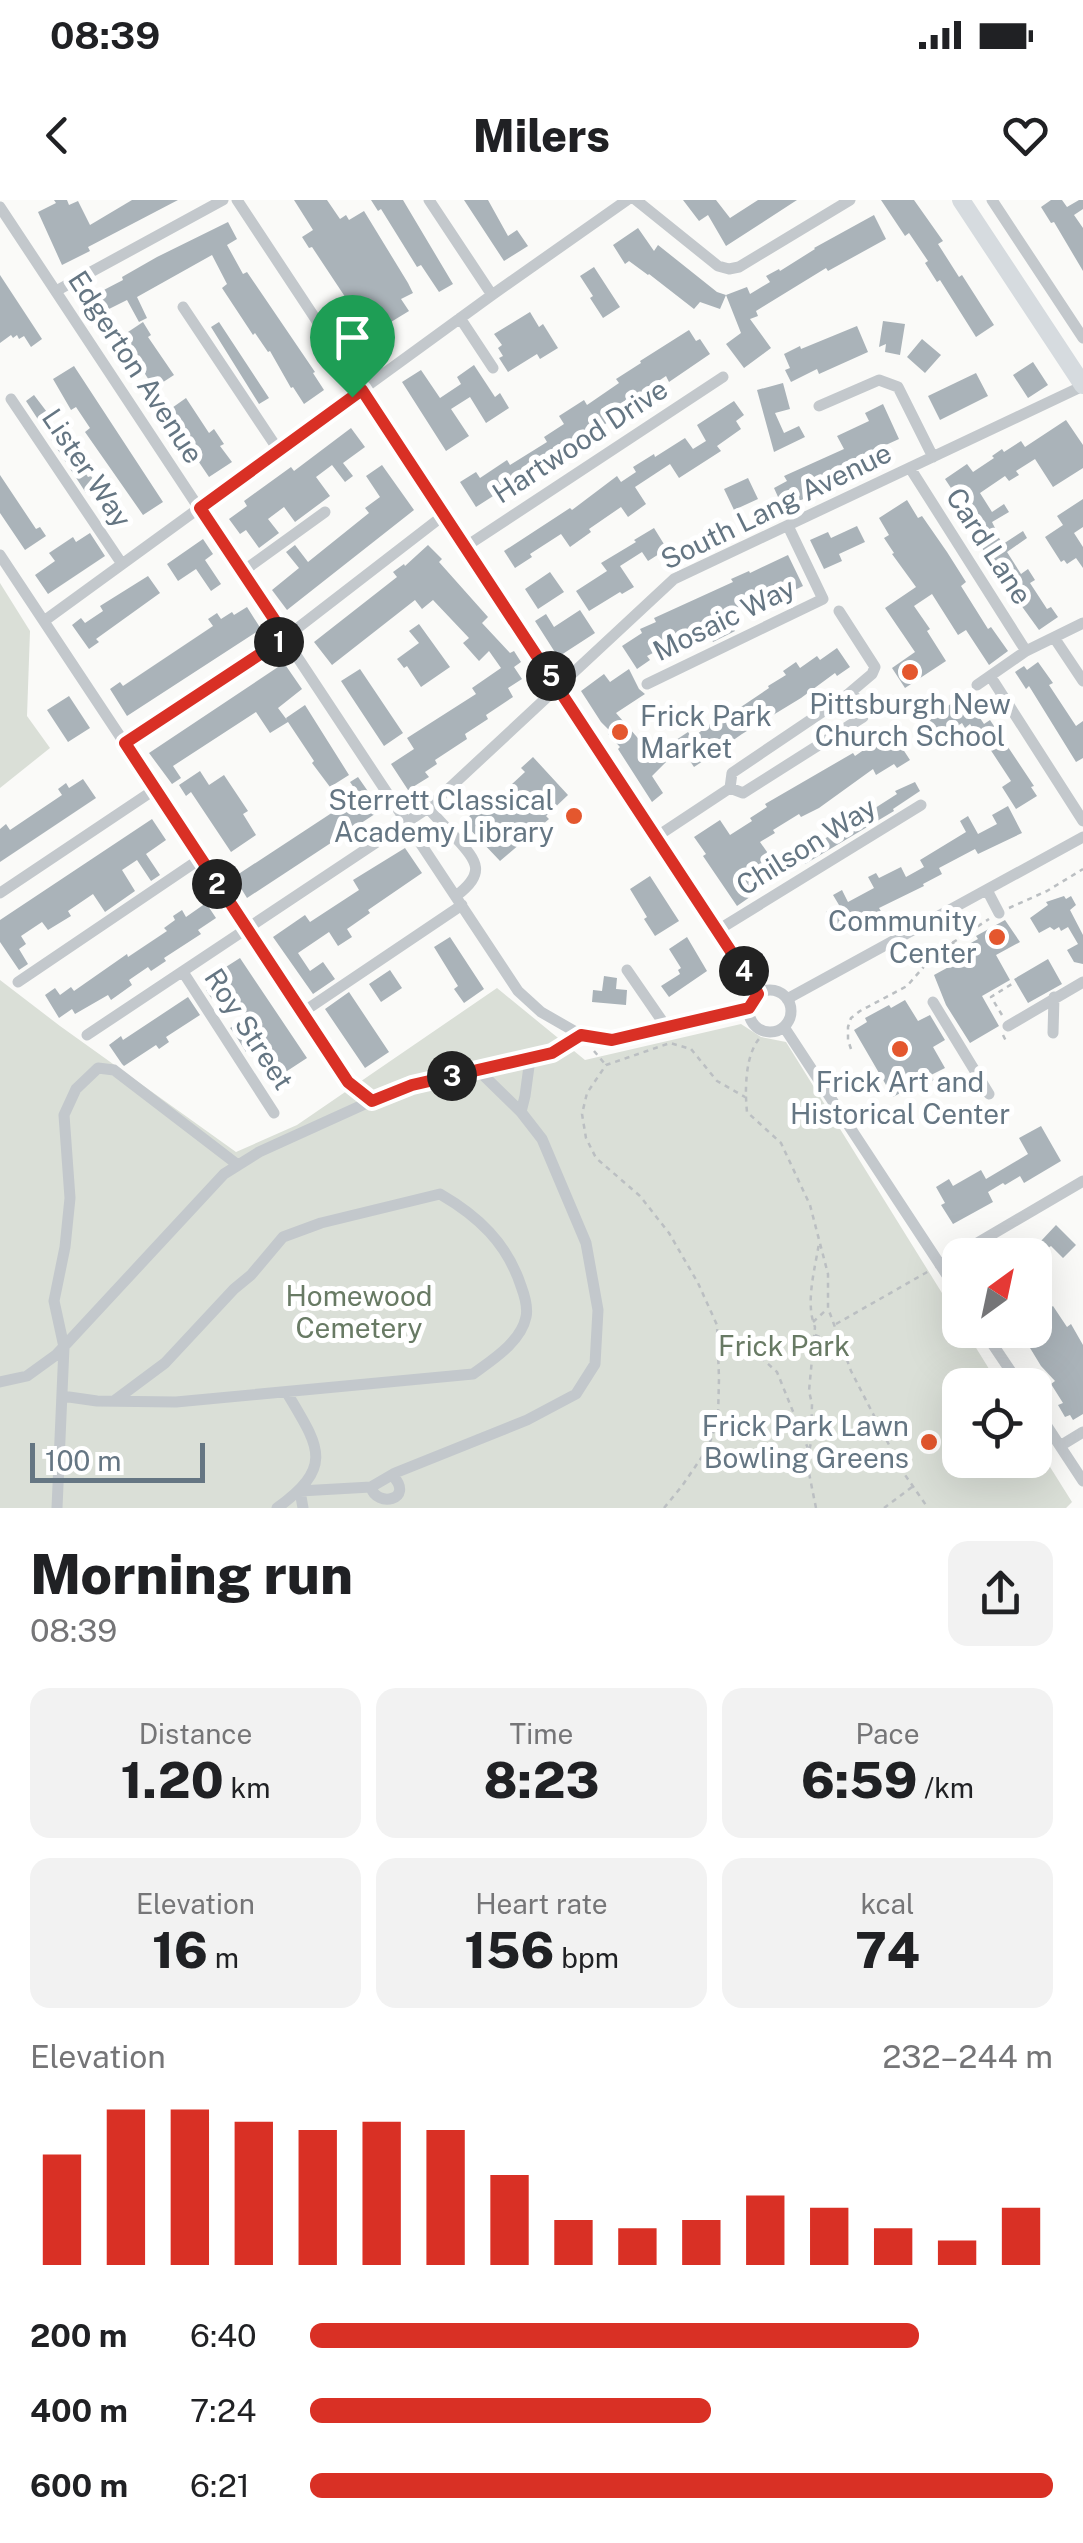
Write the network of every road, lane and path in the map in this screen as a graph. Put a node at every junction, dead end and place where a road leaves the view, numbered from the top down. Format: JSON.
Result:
{"nodes":[{"id":1,"x":223,"y":200,"type":"edge"},
{"id":2,"x":237,"y":200,"type":"edge"},
{"id":3,"x":429,"y":200,"type":"edge"},
{"id":4,"x":628,"y":200,"type":"edge"},
{"id":5,"x":636,"y":200,"type":"edge"},
{"id":6,"x":850,"y":200,"type":"edge"},
{"id":7,"x":961,"y":200,"type":"edge"},
{"id":8,"x":992,"y":200,"type":"edge"},
{"id":9,"x":607,"y":206,"type":"edge"},
{"id":10,"x":0,"y":207,"type":"edge"},
{"id":11,"x":56,"y":291,"type":"junction"},
{"id":12,"x":492,"y":294,"type":"junction"},
{"id":13,"x":183,"y":307,"type":"dead end"},
{"id":14,"x":460,"y":318,"type":"junction"},
{"id":15,"x":1083,"y":338,"type":"edge"},
{"id":16,"x":1077,"y":362,"type":"edge"},
{"id":17,"x":493,"y":368,"type":"dead end"},
{"id":18,"x":722,"y":378,"type":"dead end"},
{"id":19,"x":1083,"y":386,"type":"edge"},
{"id":20,"x":362,"y":390,"type":"junction"},
{"id":21,"x":12,"y":399,"type":"dead end"},
{"id":22,"x":819,"y":406,"type":"dead end"},
{"id":23,"x":280,"y":450,"type":"junction"},
{"id":24,"x":934,"y":456,"type":"junction"},
{"id":25,"x":910,"y":468,"type":"junction"},
{"id":26,"x":200,"y":508,"type":"junction"},
{"id":27,"x":325,"y":512,"type":"dead end"},
{"id":28,"x":444,"y":515,"type":"junction"},
{"id":29,"x":788,"y":526,"type":"junction"},
{"id":30,"x":465,"y":547,"type":"junction"},
{"id":31,"x":0,"y":555,"type":"edge"},
{"id":32,"x":122,"y":564,"type":"junction"},
{"id":33,"x":242,"y":572,"type":"junction"},
{"id":34,"x":839,"y":612,"type":"dead end"},
{"id":35,"x":44,"y":621,"type":"junction"},
{"id":36,"x":1083,"y":623,"type":"edge"},
{"id":37,"x":286,"y":637,"type":"junction"},
{"id":38,"x":1055,"y":638,"type":"junction"},
{"id":39,"x":1026,"y":651,"type":"junction"},
{"id":40,"x":1083,"y":681,"type":"edge"},
{"id":41,"x":994,"y":682,"type":"dead end"},
{"id":42,"x":647,"y":684,"type":"dead end"},
{"id":43,"x":976,"y":685,"type":"dead end"},
{"id":44,"x":558,"y":686,"type":"junction"},
{"id":45,"x":846,"y":696,"type":"junction"},
{"id":46,"x":125,"y":743,"type":"junction"},
{"id":47,"x":730,"y":788,"type":"junction"},
{"id":48,"x":154,"y":790,"type":"junction"},
{"id":49,"x":920,"y":805,"type":"dead end"},
{"id":50,"x":428,"y":808,"type":"junction"},
{"id":51,"x":1083,"y":821,"type":"edge"},
{"id":52,"x":408,"y":822,"type":"junction"},
{"id":53,"x":656,"y":836,"type":"junction"},
{"id":54,"x":1083,"y":837,"type":"edge"},
{"id":55,"x":200,"y":859,"type":"junction"},
{"id":56,"x":1083,"y":870,"type":"edge"},
{"id":57,"x":988,"y":890,"type":"junction"},
{"id":58,"x":0,"y":892,"type":"edge"},
{"id":59,"x":459,"y":900,"type":"junction"},
{"id":60,"x":999,"y":913,"type":"junction"},
{"id":61,"x":247,"y":929,"type":"junction"},
{"id":62,"x":718,"y":930,"type":"junction"},
{"id":63,"x":952,"y":941,"type":"junction"},
{"id":64,"x":964,"y":950,"type":"dead end"},
{"id":65,"x":627,"y":970,"type":"dead end"},
{"id":66,"x":182,"y":972,"type":"junction"},
{"id":67,"x":18,"y":982,"type":"dead end"},
{"id":68,"x":1015,"y":982,"type":"dead end"},
{"id":69,"x":1083,"y":982,"type":"edge"},
{"id":70,"x":758,"y":994,"type":"junction"},
{"id":71,"x":991,"y":996,"type":"dead end"},
{"id":72,"x":1054,"y":997,"type":"junction"},
{"id":73,"x":788,"y":999,"type":"junction"},
{"id":74,"x":933,"y":1002,"type":"dead end"},
{"id":75,"x":749,"y":1008,"type":"junction"},
{"id":76,"x":303,"y":1012,"type":"junction"},
{"id":77,"x":1008,"y":1026,"type":"dead end"},
{"id":78,"x":784,"y":1027,"type":"junction"},
{"id":79,"x":667,"y":1028,"type":"junction"},
{"id":80,"x":766,"y":1032,"type":"junction"},
{"id":81,"x":1053,"y":1032,"type":"dead end"},
{"id":82,"x":88,"y":1035,"type":"dead end"},
{"id":83,"x":581,"y":1035,"type":"junction"},
{"id":84,"x":851,"y":1049,"type":"dead end"},
{"id":85,"x":530,"y":1059,"type":"junction"},
{"id":86,"x":479,"y":1070,"type":"junction"},
{"id":87,"x":849,"y":1078,"type":"dead end"},
{"id":88,"x":840,"y":1084,"type":"dead end"},
{"id":89,"x":989,"y":1094,"type":"dead end"},
{"id":90,"x":745,"y":1097,"type":"junction"},
{"id":91,"x":372,"y":1101,"type":"junction"},
{"id":92,"x":521,"y":1112,"type":"junction"},
{"id":93,"x":274,"y":1113,"type":"dead end"},
{"id":94,"x":238,"y":1165,"type":"junction"},
{"id":95,"x":1083,"y":1181,"type":"edge"},
{"id":96,"x":820,"y":1241,"type":"junction"},
{"id":97,"x":940,"y":1265,"type":"junction"},
{"id":98,"x":942,"y":1268,"type":"edge"},
{"id":99,"x":828,"y":1308,"type":"junction"},
{"id":100,"x":812,"y":1324,"type":"junction"},
{"id":101,"x":835,"y":1325,"type":"junction"},
{"id":102,"x":716,"y":1335,"type":"junction"},
{"id":103,"x":814,"y":1335,"type":"junction"},
{"id":104,"x":841,"y":1342,"type":"junction"},
{"id":105,"x":64,"y":1347,"type":"junction"},
{"id":106,"x":0,"y":1382,"type":"edge"},
{"id":107,"x":287,"y":1393,"type":"junction"},
{"id":108,"x":62,"y":1396,"type":"junction"},
{"id":109,"x":114,"y":1401,"type":"junction"},
{"id":110,"x":1083,"y":1432,"type":"edge"},
{"id":111,"x":1052,"y":1434,"type":"edge"},
{"id":112,"x":1060,"y":1446,"type":"junction"},
{"id":113,"x":809,"y":1452,"type":"junction"},
{"id":114,"x":392,"y":1476,"type":"junction"},
{"id":115,"x":1083,"y":1481,"type":"edge"},
{"id":116,"x":371,"y":1486,"type":"junction"},
{"id":117,"x":914,"y":1486,"type":"junction"},
{"id":118,"x":300,"y":1491,"type":"junction"},
{"id":119,"x":57,"y":1508,"type":"edge"},
{"id":120,"x":277,"y":1508,"type":"edge"},
{"id":121,"x":303,"y":1508,"type":"edge"},
{"id":122,"x":664,"y":1508,"type":"edge"},
{"id":123,"x":816,"y":1508,"type":"edge"},
{"id":124,"x":884,"y":1508,"type":"edge"},
{"id":125,"x":928,"y":1508,"type":"edge"}],
"edges":[{"from":1,"to":11,"type":"street"},
{"from":2,"to":20,"type":"street"},
{"from":3,"to":12,"type":"street"},
{"from":4,"to":9,"type":"street"},
{"from":5,"to":6,"type":"street"},
{"from":7,"to":16,"type":"highway"},
{"from":8,"to":15,"type":"street"},
{"from":9,"to":12,"type":"street"},
{"from":10,"to":11,"type":"street","name":"Edgerton Avenue"},
{"from":11,"to":26,"type":"street","name":"Edgerton Avenue"},
{"from":12,"to":14,"type":"street"},
{"from":13,"to":23,"type":"street"},
{"from":14,"to":17,"type":"street"},
{"from":14,"to":20,"type":"street"},
{"from":16,"to":19,"type":"highway"},
{"from":18,"to":30,"type":"street","name":"Hartwood Drive"},
{"from":19,"to":24,"type":"street","name":"South Lang Avenue"},
{"from":20,"to":23,"type":"street"},
{"from":20,"to":28,"type":"street"},
{"from":21,"to":32,"type":"street","name":"Lister Way"},
{"from":22,"to":24,"type":"street"},
{"from":23,"to":26,"type":"street"},
{"from":24,"to":25,"type":"street","name":"South Lang Avenue"},
{"from":25,"to":29,"type":"street","name":"South Lang Avenue"},
{"from":25,"to":39,"type":"street","name":"Card Lane"},
{"from":26,"to":32,"type":"street"},
{"from":26,"to":33,"type":"street","name":"Edgerton Avenue"},
{"from":27,"to":33,"type":"street"},
{"from":28,"to":30,"type":"street"},
{"from":28,"to":37,"type":"street"},
{"from":29,"to":42,"type":"street","name":"Mosaic Way"},
{"from":29,"to":44,"type":"street","name":"South Lang Avenue"},
{"from":30,"to":44,"type":"street"},
{"from":31,"to":35,"type":"street"},
{"from":32,"to":35,"type":"street"},
{"from":33,"to":37,"type":"street","name":"Edgerton Avenue"},
{"from":34,"to":45,"type":"street"},
{"from":35,"to":46,"type":"street"},
{"from":36,"to":38,"type":"street"},
{"from":37,"to":46,"type":"street"},
{"from":37,"to":52,"type":"street","name":"Edgerton Avenue"},
{"from":38,"to":39,"type":"street"},
{"from":38,"to":40,"type":"street"},
{"from":39,"to":43,"type":"street"},
{"from":41,"to":51,"type":"street"},
{"from":44,"to":50,"type":"street","name":"South Lang Avenue"},
{"from":44,"to":53,"type":"street"},
{"from":45,"to":47,"type":"street"},
{"from":45,"to":47,"type":"street"},
{"from":46,"to":48,"type":"street"},
{"from":47,"to":53,"type":"street"},
{"from":48,"to":55,"type":"street"},
{"from":48,"to":58,"type":"street"},
{"from":49,"to":62,"type":"street","name":"Chilson Way"},
{"from":50,"to":52,"type":"street","name":"South Lang Avenue"},
{"from":50,"to":59,"type":"street"},
{"from":52,"to":59,"type":"street","name":"Edgerton Avenue"},
{"from":52,"to":61,"type":"street","name":"South Lang Avenue"},
{"from":53,"to":62,"type":"street"},
{"from":54,"to":57,"type":"street"},
{"from":55,"to":61,"type":"street"},
{"from":55,"to":67,"type":"street"},
{"from":56,"to":60,"type":"path"},
{"from":57,"to":60,"type":"street"},
{"from":57,"to":73,"type":"street"},
{"from":59,"to":76,"type":"street"},
{"from":59,"to":83,"type":"street","name":"Edgerton Avenue"},
{"from":60,"to":63,"type":"path"},
{"from":61,"to":66,"type":"street","name":"South Lang Avenue"},
{"from":61,"to":76,"type":"street"},
{"from":62,"to":70,"type":"street"},
{"from":63,"to":64,"type":"path"},
{"from":63,"to":84,"type":"path"},
{"from":65,"to":79,"type":"street"},
{"from":66,"to":82,"type":"street","name":"South Lang Avenue"},
{"from":66,"to":93,"type":"street","name":"Roy Street"},
{"from":68,"to":71,"type":"path"},
{"from":69,"to":72,"type":"street"},
{"from":70,"to":73,"type":"street"},
{"from":70,"to":75,"type":"street"},
{"from":72,"to":77,"type":"street"},
{"from":72,"to":81,"type":"street"},
{"from":73,"to":78,"type":"street"},
{"from":74,"to":89,"type":"street"},
{"from":75,"to":79,"type":"street"},
{"from":75,"to":80,"type":"street"},
{"from":76,"to":91,"type":"street"},
{"from":78,"to":80,"type":"street"},
{"from":78,"to":97,"type":"street"},
{"from":79,"to":83,"type":"street"},
{"from":80,"to":90,"type":"path"},
{"from":83,"to":85,"type":"street"},
{"from":85,"to":86,"type":"street"},
{"from":85,"to":92,"type":"street"},
{"from":86,"to":91,"type":"street"},
{"from":86,"to":92,"type":"street"},
{"from":87,"to":88,"type":"path"},
{"from":90,"to":96,"type":"path"},
{"from":90,"to":102,"type":"path"},
{"from":91,"to":94,"type":"street"},
{"from":92,"to":114,"type":"street"},
{"from":94,"to":105,"type":"street"},
{"from":94,"to":105,"type":"street"},
{"from":95,"to":97,"type":"street"},
{"from":96,"to":99,"type":"path"},
{"from":96,"to":100,"type":"path"},
{"from":97,"to":98,"type":"street"},
{"from":97,"to":101,"type":"path"},
{"from":99,"to":100,"type":"path"},
{"from":99,"to":101,"type":"path"},
{"from":100,"to":103,"type":"path"},
{"from":101,"to":104,"type":"path"},
{"from":102,"to":113,"type":"path"},
{"from":102,"to":122,"type":"path"},
{"from":103,"to":104,"type":"path"},
{"from":103,"to":113,"type":"path"},
{"from":104,"to":117,"type":"path"},
{"from":105,"to":106,"type":"street"},
{"from":105,"to":108,"type":"street"},
{"from":107,"to":109,"type":"street"},
{"from":107,"to":109,"type":"street"},
{"from":107,"to":118,"type":"street"},
{"from":108,"to":109,"type":"street"},
{"from":108,"to":119,"type":"street"},
{"from":110,"to":112,"type":"street"},
{"from":111,"to":112,"type":"street"},
{"from":112,"to":115,"type":"street"},
{"from":113,"to":123,"type":"path"},
{"from":114,"to":116,"type":"street"},
{"from":114,"to":116,"type":"street"},
{"from":116,"to":118,"type":"street"},
{"from":117,"to":124,"type":"path"},
{"from":117,"to":125,"type":"path"},
{"from":118,"to":120,"type":"street"},
{"from":118,"to":121,"type":"street"}]}
